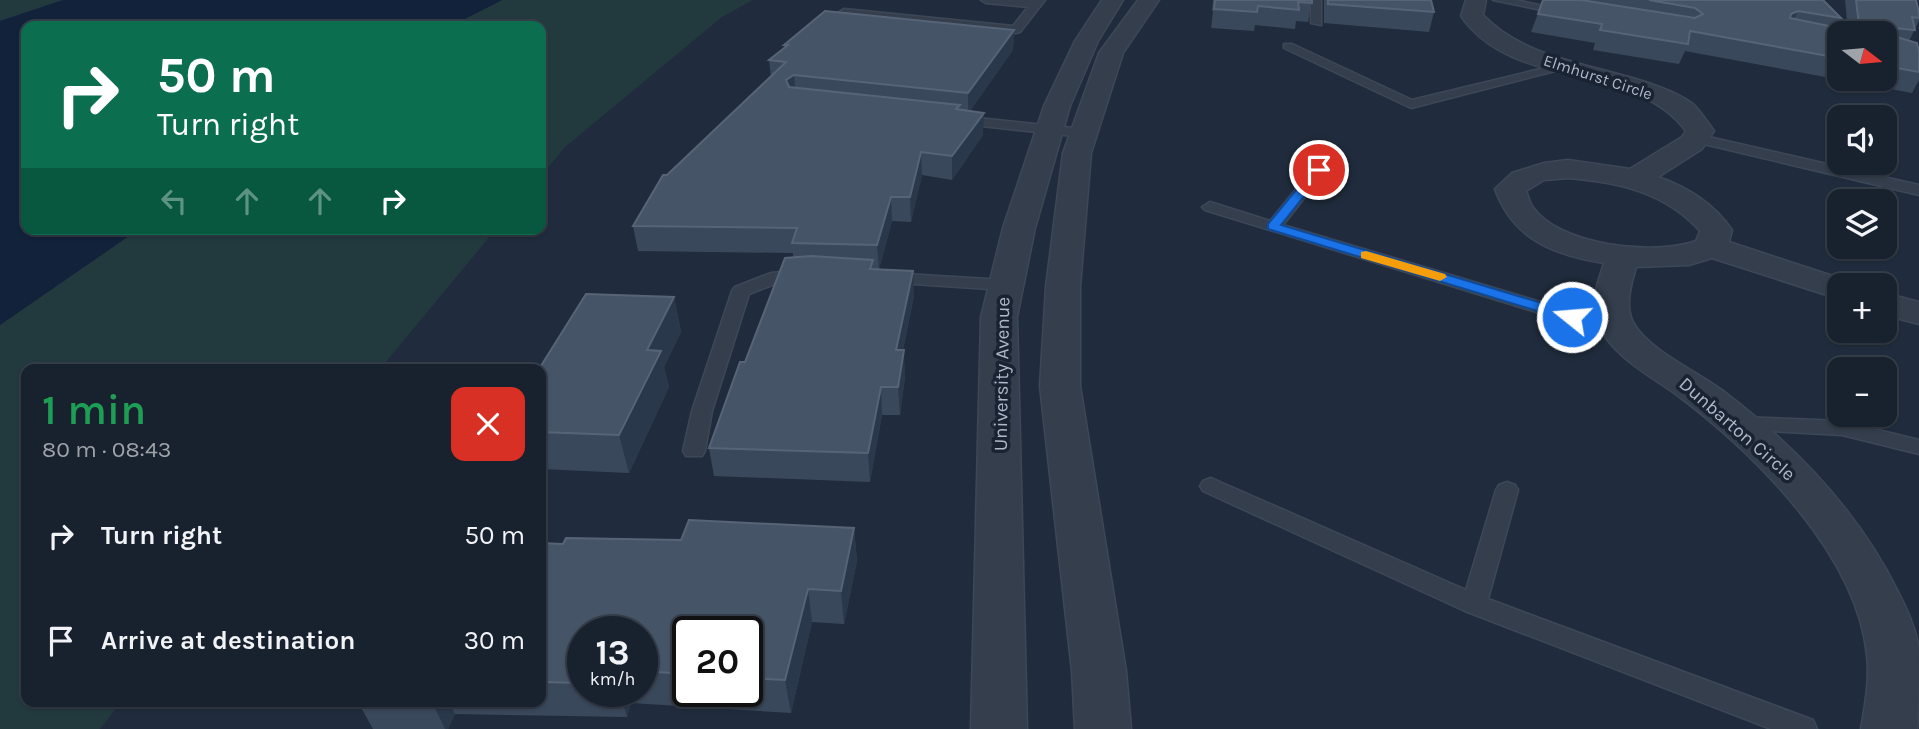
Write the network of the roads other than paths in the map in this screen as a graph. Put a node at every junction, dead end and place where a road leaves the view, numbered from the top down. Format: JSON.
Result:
{"nodes":[{"id":1,"x":861,"y":0,"type":"edge"},
{"id":2,"x":986,"y":0,"type":"edge"},
{"id":3,"x":1113,"y":0,"type":"edge"},
{"id":4,"x":1149,"y":0,"type":"edge"},
{"id":5,"x":1316,"y":0,"type":"edge"},
{"id":6,"x":1476,"y":0,"type":"edge"},
{"id":7,"x":1499,"y":0,"type":"edge"},
{"id":8,"x":1038,"y":3,"type":"edge"},
{"id":9,"x":1580,"y":15,"type":"edge"},
{"id":10,"x":1317,"y":23,"type":"dead end"},
{"id":11,"x":1289,"y":46,"type":"dead end"},
{"id":12,"x":1565,"y":66,"type":"junction"},
{"id":13,"x":948,"y":119,"type":"edge"},
{"id":14,"x":1049,"y":130,"type":"junction"},
{"id":15,"x":1083,"y":133,"type":"junction"},
{"id":16,"x":1696,"y":138,"type":"junction"},
{"id":17,"x":1319,"y":170,"type":"dead end"},
{"id":18,"x":1634,"y":179,"type":"junction"},
{"id":19,"x":1919,"y":190,"type":"edge"},
{"id":20,"x":1210,"y":207,"type":"dead end"},
{"id":21,"x":1273,"y":226,"type":"junction"},
{"id":22,"x":1711,"y":247,"type":"junction"},
{"id":23,"x":1622,"y":257,"type":"junction"},
{"id":24,"x":825,"y":274,"type":"edge"},
{"id":25,"x":876,"y":277,"type":"edge"},
{"id":26,"x":1004,"y":285,"type":"junction"},
{"id":27,"x":1827,"y":285,"type":"edge"},
{"id":28,"x":1897,"y":307,"type":"edge"},
{"id":29,"x":1919,"y":313,"type":"edge"},
{"id":30,"x":1622,"y":332,"type":"junction"},
{"id":31,"x":1735,"y":423,"type":"junction"},
{"id":32,"x":1919,"y":447,"type":"edge"},
{"id":33,"x":694,"y":451,"type":"dead end"},
{"id":34,"x":1211,"y":486,"type":"dead end"},
{"id":35,"x":1507,"y":490,"type":"dead end"},
{"id":36,"x":1474,"y":604,"type":"junction"},
{"id":37,"x":999,"y":729,"type":"edge"},
{"id":38,"x":1102,"y":729,"type":"edge"},
{"id":39,"x":1803,"y":729,"type":"edge"},
{"id":40,"x":1889,"y":729,"type":"edge"}],
"edges":[{"from":1,"to":8,"type":"lane"},
{"from":2,"to":8,"type":"lane"},
{"from":3,"to":14,"type":"street","name":"University Avenue"},
{"from":4,"to":15,"type":"street"},
{"from":5,"to":10,"type":"lane"},
{"from":6,"to":12,"type":"street","name":"Elmhurst Circle"},
{"from":7,"to":9,"type":"lane"},
{"from":11,"to":12,"type":"lane"},
{"from":12,"to":16,"type":"street","name":"Elmhurst Circle"},
{"from":13,"to":14,"type":"lane"},
{"from":14,"to":15,"type":"lane"},
{"from":14,"to":26,"type":"street","name":"University Avenue"},
{"from":15,"to":38,"type":"street"},
{"from":16,"to":18,"type":"street"},
{"from":16,"to":19,"type":"lane"},
{"from":17,"to":21,"type":"lane"},
{"from":18,"to":22,"type":"street"},
{"from":18,"to":23,"type":"street"},
{"from":20,"to":21,"type":"lane"},
{"from":21,"to":30,"type":"lane"},
{"from":22,"to":23,"type":"street"},
{"from":22,"to":27,"type":"street"},
{"from":23,"to":30,"type":"street"},
{"from":24,"to":33,"type":"lane"},
{"from":25,"to":26,"type":"lane"},
{"from":26,"to":37,"type":"street","name":"University Avenue"},
{"from":28,"to":29,"type":"street"},
{"from":30,"to":31,"type":"street","name":"Dunbarton Circle"},
{"from":31,"to":32,"type":"lane"},
{"from":31,"to":40,"type":"street","name":"Dunbarton Circle"},
{"from":34,"to":36,"type":"lane"},
{"from":35,"to":36,"type":"lane"},
{"from":36,"to":39,"type":"lane"}]}
